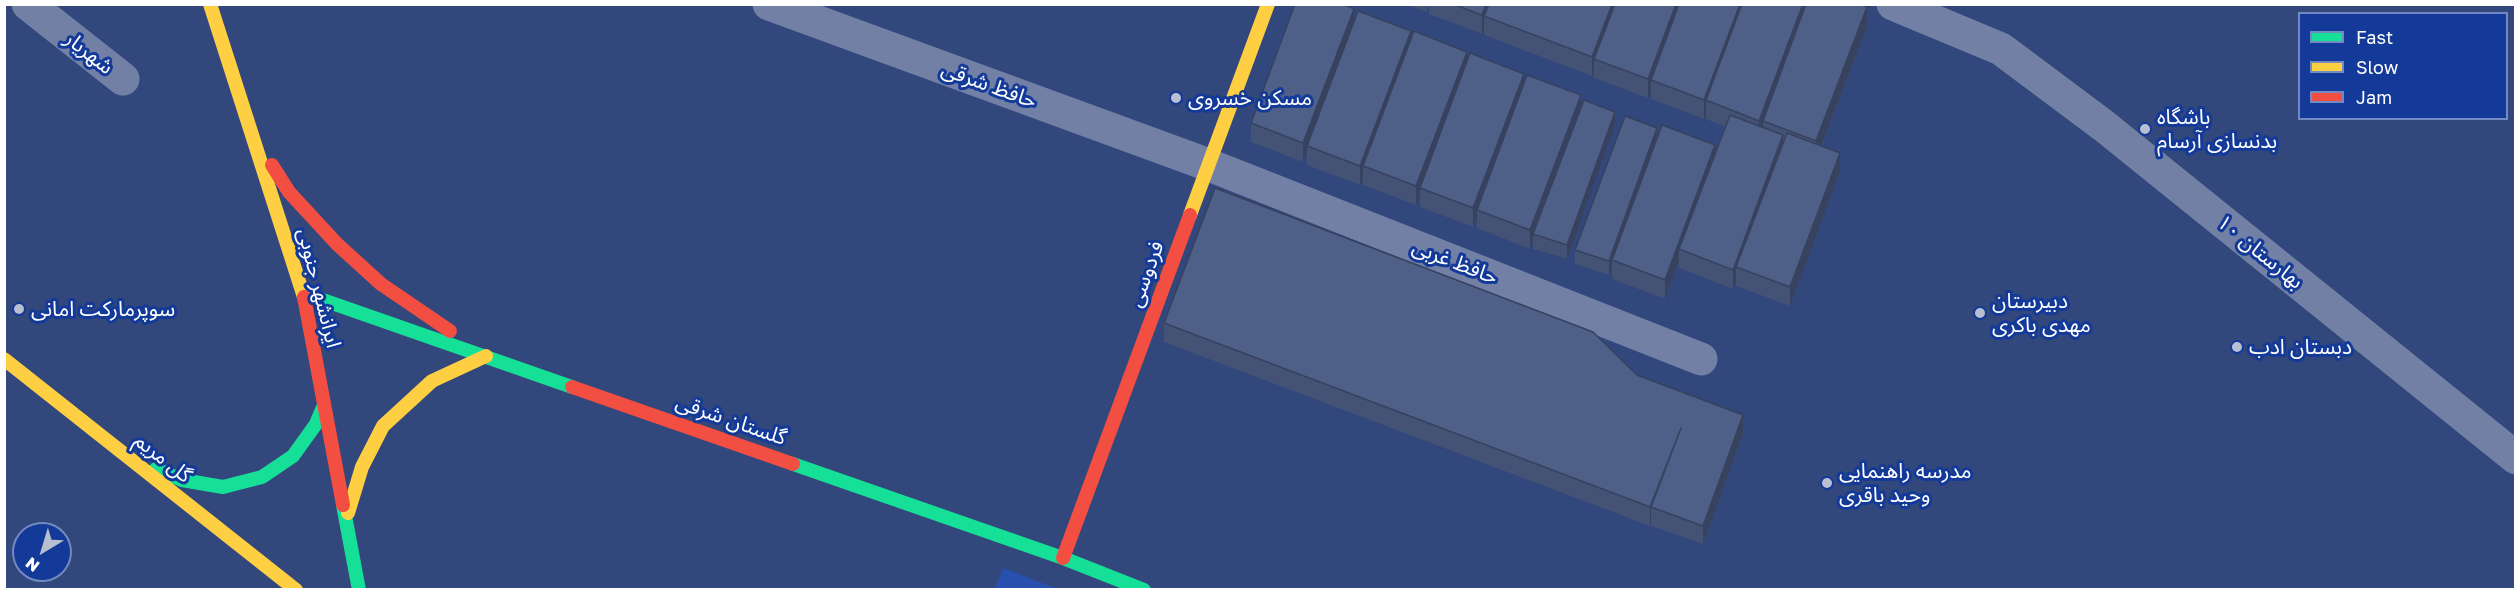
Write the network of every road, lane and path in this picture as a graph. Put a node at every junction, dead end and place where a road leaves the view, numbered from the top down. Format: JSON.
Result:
{"nodes":[{"id":1,"x":28,"y":4,"type":"edge"},
{"id":2,"x":210,"y":4,"type":"edge"},
{"id":3,"x":769,"y":4,"type":"edge"},
{"id":4,"x":1268,"y":4,"type":"edge"},
{"id":5,"x":1893,"y":4,"type":"edge"},
{"id":6,"x":123,"y":80,"type":"dead end"},
{"id":7,"x":254,"y":144,"type":"junction"},
{"id":8,"x":1209,"y":165,"type":"junction"},
{"id":9,"x":303,"y":293,"type":"junction"},
{"id":10,"x":486,"y":356,"type":"junction"},
{"id":11,"x":1701,"y":358,"type":"dead end"},
{"id":12,"x":4,"y":359,"type":"edge"},
{"id":13,"x":324,"y":405,"type":"junction"},
{"id":14,"x":2516,"y":459,"type":"edge"},
{"id":15,"x":133,"y":461,"type":"junction"},
{"id":16,"x":346,"y":520,"type":"junction"},
{"id":17,"x":1063,"y":558,"type":"junction"},
{"id":18,"x":296,"y":590,"type":"edge"},
{"id":19,"x":359,"y":590,"type":"edge"},
{"id":20,"x":1144,"y":590,"type":"edge"}],
"edges":[{"from":1,"to":6,"type":"street","name":"شهریار"},
{"from":2,"to":7,"type":"street","name":"ایرانشهر جنوبی"},
{"from":3,"to":8,"type":"street","name":"حافظ شرقی"},
{"from":4,"to":8,"type":"street","name":"فردوسی"},
{"from":5,"to":14,"type":"street","name":"بهارستان ۱۰"},
{"from":7,"to":9,"type":"street","name":"ایرانشهر جنوبی"},
{"from":7,"to":10,"type":"street"},
{"from":8,"to":11,"type":"street","name":"حافظ غربی"},
{"from":8,"to":17,"type":"street","name":"فردوسی"},
{"from":9,"to":10,"type":"street","name":"گلستان شرقی"},
{"from":9,"to":13,"type":"street","name":"ایرانشهر جنوبی"},
{"from":10,"to":16,"type":"street"},
{"from":10,"to":17,"type":"street","name":"گلستان شرقی"},
{"from":12,"to":15,"type":"street","name":"گل مریم"},
{"from":13,"to":15,"type":"street"},
{"from":13,"to":16,"type":"street","name":"ایرانشهر جنوبی"},
{"from":15,"to":18,"type":"street","name":"گل مریم"},
{"from":16,"to":19,"type":"street","name":"ایرانشهر جنوبی"},
{"from":17,"to":20,"type":"street","name":"گلستان شرقی"}]}
